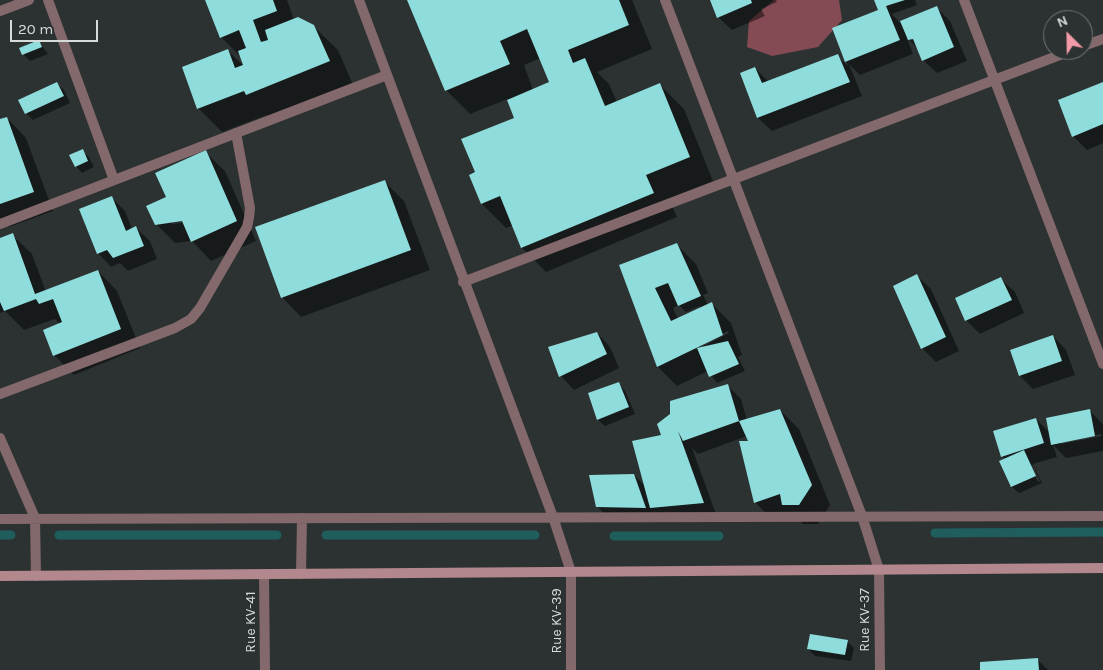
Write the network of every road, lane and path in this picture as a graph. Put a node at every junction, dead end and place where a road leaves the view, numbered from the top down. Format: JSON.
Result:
{"nodes":[{"id":1,"x":28,"y":0,"type":"edge"},
{"id":2,"x":48,"y":0,"type":"edge"},
{"id":3,"x":359,"y":0,"type":"edge"},
{"id":4,"x":665,"y":0,"type":"edge"},
{"id":5,"x":964,"y":0,"type":"edge"},
{"id":6,"x":0,"y":11,"type":"edge"},
{"id":7,"x":1047,"y":60,"type":"edge"},
{"id":8,"x":387,"y":76,"type":"junction"},
{"id":9,"x":995,"y":80,"type":"junction"},
{"id":10,"x":236,"y":133,"type":"junction"},
{"id":11,"x":114,"y":180,"type":"junction"},
{"id":12,"x":733,"y":180,"type":"junction"},
{"id":13,"x":0,"y":224,"type":"edge"},
{"id":14,"x":463,"y":282,"type":"junction"},
{"id":15,"x":1103,"y":364,"type":"edge"},
{"id":16,"x":0,"y":394,"type":"edge"},
{"id":17,"x":0,"y":438,"type":"edge"},
{"id":18,"x":862,"y":516,"type":"junction"},
{"id":19,"x":1103,"y":516,"type":"edge"},
{"id":20,"x":553,"y":517,"type":"junction"},
{"id":21,"x":35,"y":518,"type":"junction"},
{"id":22,"x":302,"y":518,"type":"junction"},
{"id":23,"x":0,"y":519,"type":"edge"},
{"id":24,"x":1103,"y":568,"type":"edge"},
{"id":25,"x":879,"y":570,"type":"junction"},
{"id":26,"x":571,"y":572,"type":"junction"},
{"id":27,"x":264,"y":574,"type":"junction"},
{"id":28,"x":301,"y":574,"type":"junction"},
{"id":29,"x":0,"y":576,"type":"edge"},
{"id":30,"x":36,"y":576,"type":"junction"},
{"id":31,"x":265,"y":670,"type":"edge"},
{"id":32,"x":571,"y":670,"type":"edge"},
{"id":33,"x":880,"y":670,"type":"edge"}],
"edges":[{"from":1,"to":6,"type":"street"},
{"from":2,"to":11,"type":"street"},
{"from":3,"to":8,"type":"street","name":"Rue KV-39"},
{"from":4,"to":12,"type":"street","name":"Rue KV-37"},
{"from":5,"to":9,"type":"street"},
{"from":7,"to":9,"type":"street"},
{"from":8,"to":10,"type":"street"},
{"from":8,"to":14,"type":"street","name":"Rue KV-39"},
{"from":9,"to":12,"type":"street"},
{"from":9,"to":15,"type":"street"},
{"from":10,"to":11,"type":"street"},
{"from":10,"to":16,"type":"street"},
{"from":11,"to":13,"type":"street"},
{"from":12,"to":14,"type":"street"},
{"from":12,"to":18,"type":"street","name":"Rue KV-37"},
{"from":14,"to":20,"type":"street","name":"Rue KV-39"},
{"from":17,"to":21,"type":"street"},
{"from":18,"to":19,"type":"street"},
{"from":18,"to":20,"type":"street"},
{"from":18,"to":25,"type":"street","name":"Rue KV-37"},
{"from":20,"to":22,"type":"street"},
{"from":20,"to":26,"type":"street","name":"Rue KV-39"},
{"from":21,"to":22,"type":"street"},
{"from":21,"to":23,"type":"street"},
{"from":21,"to":30,"type":"street"},
{"from":22,"to":28,"type":"street"},
{"from":24,"to":25,"type":"street"},
{"from":25,"to":26,"type":"street"},
{"from":25,"to":33,"type":"street","name":"Rue KV-37"},
{"from":26,"to":28,"type":"street"},
{"from":26,"to":32,"type":"street","name":"Rue KV-39"},
{"from":27,"to":28,"type":"street"},
{"from":27,"to":30,"type":"street"},
{"from":27,"to":31,"type":"street","name":"Rue KV-41"},
{"from":29,"to":30,"type":"street"}]}
